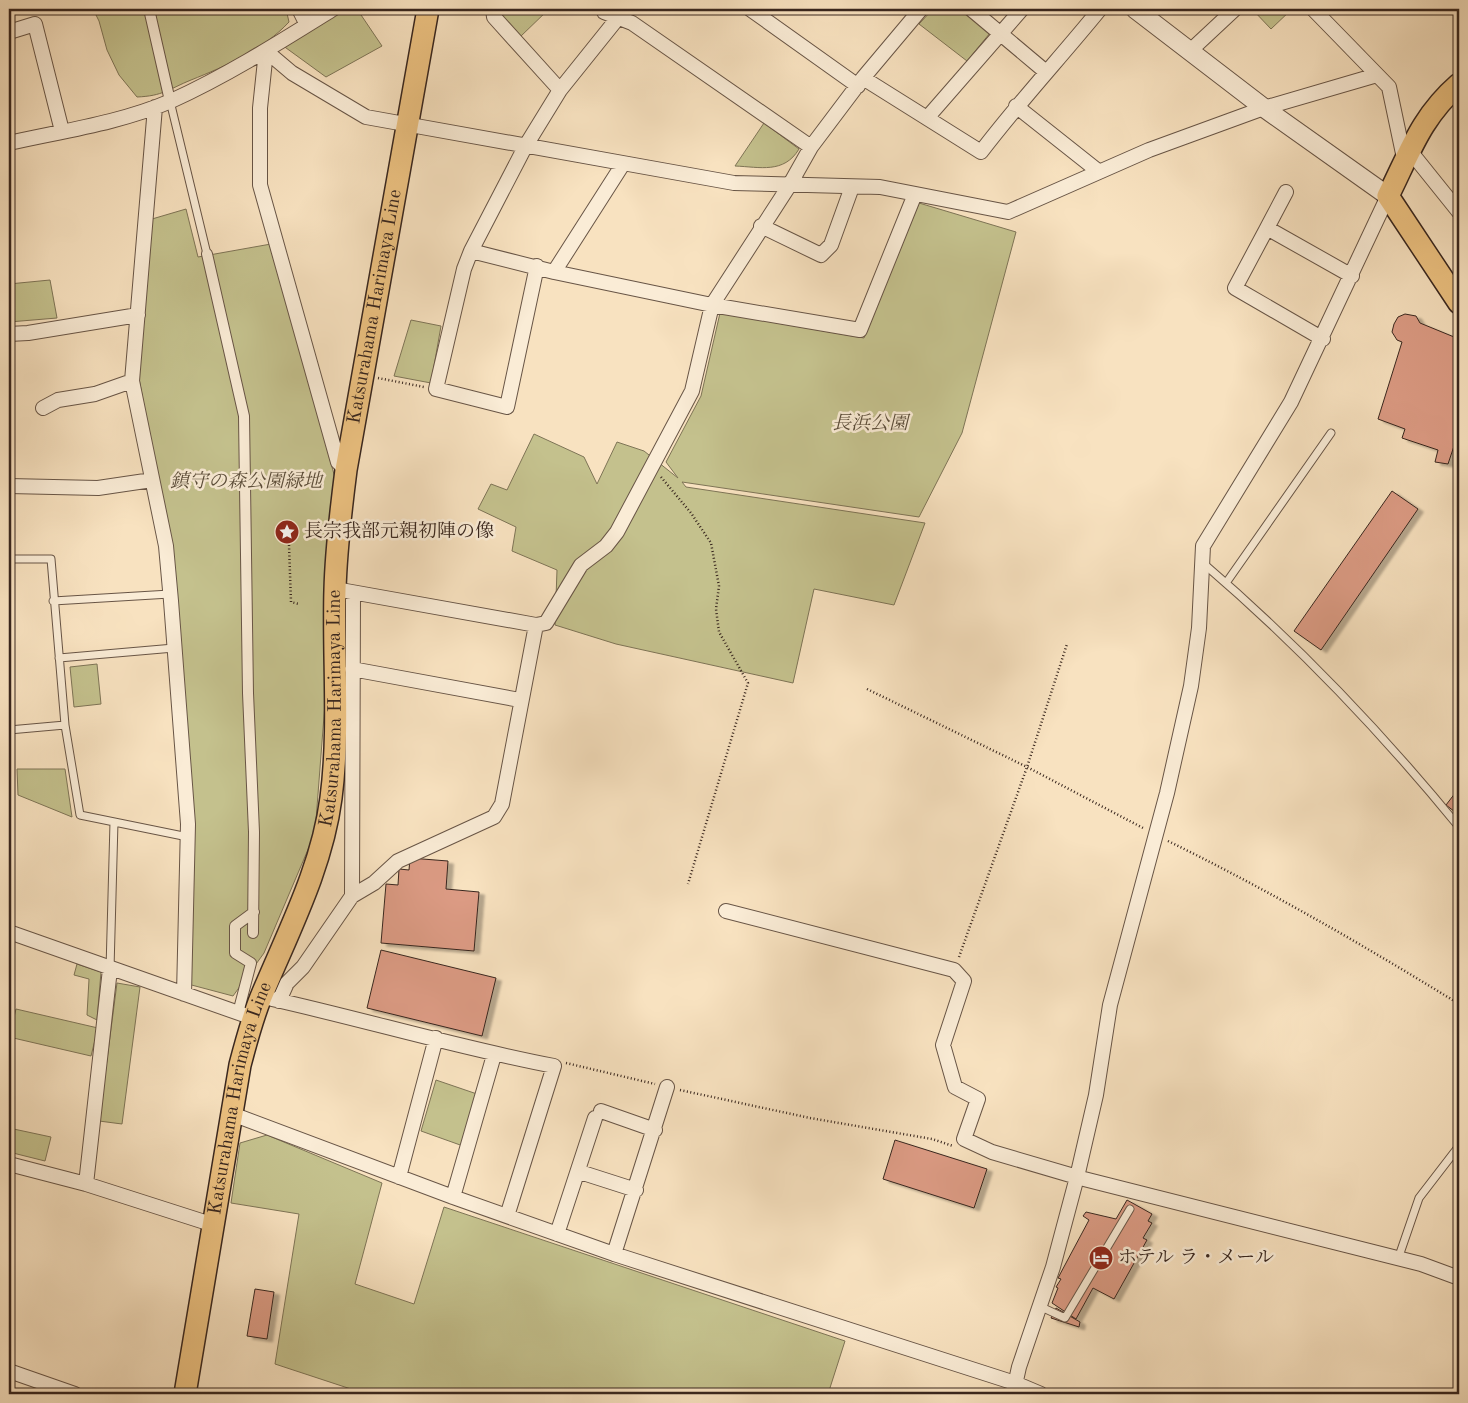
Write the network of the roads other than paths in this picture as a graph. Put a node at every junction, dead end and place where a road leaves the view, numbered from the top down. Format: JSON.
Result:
{"nodes":[{"id":1,"x":149,"y":9,"type":"edge"},
{"id":2,"x":299,"y":9,"type":"edge"},
{"id":3,"x":333,"y":9,"type":"edge"},
{"id":4,"x":428,"y":9,"type":"edge"},
{"id":5,"x":493,"y":9,"type":"edge"},
{"id":6,"x":602,"y":9,"type":"edge"},
{"id":7,"x":750,"y":9,"type":"edge"},
{"id":8,"x":921,"y":9,"type":"edge"},
{"id":9,"x":971,"y":9,"type":"edge"},
{"id":10,"x":1022,"y":9,"type":"edge"},
{"id":11,"x":1100,"y":9,"type":"edge"},
{"id":12,"x":1135,"y":9,"type":"edge"},
{"id":13,"x":1235,"y":9,"type":"edge"},
{"id":14,"x":1313,"y":9,"type":"edge"},
{"id":15,"x":621,"y":13,"type":"edge"},
{"id":16,"x":307,"y":25,"type":"junction"},
{"id":17,"x":9,"y":32,"type":"edge"},
{"id":18,"x":1000,"y":33,"type":"junction"},
{"id":19,"x":266,"y":51,"type":"junction"},
{"id":20,"x":1190,"y":51,"type":"junction"},
{"id":21,"x":1046,"y":72,"type":"junction"},
{"id":22,"x":1377,"y":75,"type":"junction"},
{"id":23,"x":861,"y":82,"type":"junction"},
{"id":24,"x":1459,"y":84,"type":"edge"},
{"id":25,"x":560,"y":90,"type":"junction"},
{"id":26,"x":170,"y":101,"type":"junction"},
{"id":27,"x":155,"y":106,"type":"junction"},
{"id":28,"x":1016,"y":106,"type":"junction"},
{"id":29,"x":1264,"y":108,"type":"junction"},
{"id":30,"x":927,"y":118,"type":"junction"},
{"id":31,"x":409,"y":125,"type":"junction"},
{"id":32,"x":62,"y":130,"type":"junction"},
{"id":33,"x":9,"y":143,"type":"edge"},
{"id":34,"x":525,"y":147,"type":"junction"},
{"id":35,"x":811,"y":147,"type":"junction"},
{"id":36,"x":1407,"y":157,"type":"junction"},
{"id":37,"x":623,"y":164,"type":"junction"},
{"id":38,"x":1098,"y":171,"type":"junction"},
{"id":39,"x":789,"y":186,"type":"junction"},
{"id":40,"x":852,"y":187,"type":"junction"},
{"id":41,"x":1286,"y":192,"type":"dead end"},
{"id":42,"x":915,"y":194,"type":"junction"},
{"id":43,"x":1388,"y":196,"type":"junction"},
{"id":44,"x":1459,"y":212,"type":"edge"},
{"id":45,"x":761,"y":226,"type":"junction"},
{"id":46,"x":1267,"y":228,"type":"junction"},
{"id":47,"x":471,"y":251,"type":"junction"},
{"id":48,"x":206,"y":254,"type":"joint"},
{"id":49,"x":537,"y":266,"type":"junction"},
{"id":50,"x":554,"y":272,"type":"junction"},
{"id":51,"x":1352,"y":276,"type":"junction"},
{"id":52,"x":1459,"y":303,"type":"edge"},
{"id":53,"x":712,"y":305,"type":"junction"},
{"id":54,"x":138,"y":315,"type":"junction"},
{"id":55,"x":9,"y":334,"type":"edge"},
{"id":56,"x":1323,"y":339,"type":"junction"},
{"id":57,"x":132,"y":381,"type":"junction"},
{"id":58,"x":43,"y":408,"type":"dead end"},
{"id":59,"x":1330,"y":432,"type":"dead end"},
{"id":60,"x":346,"y":470,"type":"junction"},
{"id":61,"x":152,"y":480,"type":"junction"},
{"id":62,"x":9,"y":486,"type":"edge"},
{"id":63,"x":9,"y":559,"type":"edge"},
{"id":64,"x":1204,"y":564,"type":"junction"},
{"id":65,"x":1226,"y":584,"type":"junction"},
{"id":66,"x":344,"y":591,"type":"junction"},
{"id":67,"x":170,"y":594,"type":"junction"},
{"id":68,"x":53,"y":601,"type":"junction"},
{"id":69,"x":536,"y":626,"type":"junction"},
{"id":70,"x":174,"y":648,"type":"junction"},
{"id":71,"x":59,"y":658,"type":"junction"},
{"id":72,"x":352,"y":669,"type":"junction"},
{"id":73,"x":520,"y":700,"type":"junction"},
{"id":74,"x":65,"y":725,"type":"junction"},
{"id":75,"x":9,"y":730,"type":"edge"},
{"id":76,"x":114,"y":822,"type":"junction"},
{"id":77,"x":1459,"y":827,"type":"edge"},
{"id":78,"x":188,"y":837,"type":"junction"},
{"id":79,"x":352,"y":896,"type":"junction"},
{"id":80,"x":726,"y":911,"type":"dead end"},
{"id":81,"x":254,"y":912,"type":"junction"},
{"id":82,"x":9,"y":932,"type":"edge"},
{"id":83,"x":253,"y":933,"type":"dead end"},
{"id":84,"x":110,"y":969,"type":"junction"},
{"id":85,"x":184,"y":994,"type":"junction"},
{"id":86,"x":270,"y":999,"type":"junction"},
{"id":87,"x":246,"y":1015,"type":"junction"},
{"id":88,"x":436,"y":1038,"type":"junction"},
{"id":89,"x":494,"y":1055,"type":"junction"},
{"id":90,"x":667,"y":1088,"type":"road end"},
{"id":91,"x":232,"y":1114,"type":"junction"},
{"id":92,"x":654,"y":1130,"type":"junction"},
{"id":93,"x":1459,"y":1146,"type":"edge"},
{"id":94,"x":9,"y":1164,"type":"edge"},
{"id":95,"x":583,"y":1173,"type":"dead end"},
{"id":96,"x":399,"y":1176,"type":"junction"},
{"id":97,"x":1077,"y":1177,"type":"junction"},
{"id":98,"x":86,"y":1184,"type":"junction"},
{"id":99,"x":636,"y":1190,"type":"junction"},
{"id":100,"x":452,"y":1197,"type":"junction"},
{"id":101,"x":1130,"y":1208,"type":"dead end"},
{"id":102,"x":507,"y":1216,"type":"junction"},
{"id":103,"x":214,"y":1225,"type":"junction"},
{"id":104,"x":557,"y":1234,"type":"junction"},
{"id":105,"x":614,"y":1254,"type":"junction"},
{"id":106,"x":1398,"y":1259,"type":"junction"},
{"id":107,"x":1459,"y":1278,"type":"edge"},
{"id":108,"x":1039,"y":1306,"type":"junction"},
{"id":109,"x":9,"y":1371,"type":"edge"},
{"id":110,"x":1014,"y":1389,"type":"edge"},
{"id":111,"x":74,"y":1394,"type":"edge"},
{"id":112,"x":185,"y":1394,"type":"edge"},
{"id":113,"x":1041,"y":1394,"type":"edge"}],
"edges":[{"from":1,"to":26,"type":"street"},
{"from":2,"to":16,"type":"street"},
{"from":3,"to":16,"type":"street"},
{"from":4,"to":31,"type":"main road","name":"Katsurahama Harimaya Line"},
{"from":5,"to":25,"type":"street"},
{"from":6,"to":15,"type":"street"},
{"from":7,"to":23,"type":"street"},
{"from":8,"to":23,"type":"street"},
{"from":9,"to":18,"type":"street"},
{"from":10,"to":18,"type":"street"},
{"from":11,"to":21,"type":"street"},
{"from":12,"to":20,"type":"street"},
{"from":13,"to":20,"type":"street"},
{"from":14,"to":22,"type":"street"},
{"from":15,"to":25,"type":"street"},
{"from":15,"to":35,"type":"street"},
{"from":16,"to":19,"type":"street"},
{"from":17,"to":32,"type":"street"},
{"from":18,"to":21,"type":"street"},
{"from":18,"to":30,"type":"street"},
{"from":19,"to":26,"type":"street"},
{"from":19,"to":31,"type":"street"},
{"from":19,"to":60,"type":"street"},
{"from":20,"to":29,"type":"street"},
{"from":21,"to":28,"type":"street"},
{"from":22,"to":29,"type":"street"},
{"from":22,"to":36,"type":"street"},
{"from":23,"to":30,"type":"street"},
{"from":23,"to":35,"type":"street"},
{"from":24,"to":36,"type":"main road"},
{"from":25,"to":34,"type":"street"},
{"from":26,"to":27,"type":"street"},
{"from":26,"to":48,"type":"lane"},
{"from":27,"to":32,"type":"street"},
{"from":27,"to":54,"type":"street"},
{"from":28,"to":30,"type":"street"},
{"from":28,"to":38,"type":"street"},
{"from":29,"to":38,"type":"street"},
{"from":29,"to":43,"type":"street"},
{"from":31,"to":34,"type":"street"},
{"from":31,"to":60,"type":"main road","name":"Katsurahama Harimaya Line"},
{"from":32,"to":33,"type":"street"},
{"from":34,"to":37,"type":"street"},
{"from":34,"to":47,"type":"street"},
{"from":35,"to":39,"type":"street"},
{"from":36,"to":43,"type":"main road"},
{"from":36,"to":44,"type":"street"},
{"from":37,"to":39,"type":"street"},
{"from":37,"to":50,"type":"street"},
{"from":38,"to":42,"type":"street"},
{"from":39,"to":40,"type":"street"},
{"from":39,"to":45,"type":"street"},
{"from":40,"to":42,"type":"street"},
{"from":40,"to":45,"type":"street"},
{"from":41,"to":46,"type":"street"},
{"from":42,"to":53,"type":"street"},
{"from":43,"to":51,"type":"street"},
{"from":43,"to":52,"type":"main road"},
{"from":45,"to":53,"type":"street"},
{"from":46,"to":51,"type":"street"},
{"from":46,"to":56,"type":"street"},
{"from":47,"to":49,"type":"street"},
{"from":47,"to":49,"type":"street"},
{"from":48,"to":81,"type":"street"},
{"from":49,"to":50,"type":"street"},
{"from":50,"to":53,"type":"street"},
{"from":51,"to":56,"type":"street"},
{"from":53,"to":69,"type":"street"},
{"from":54,"to":55,"type":"street"},
{"from":54,"to":57,"type":"street"},
{"from":56,"to":64,"type":"street"},
{"from":57,"to":58,"type":"street"},
{"from":57,"to":61,"type":"street"},
{"from":59,"to":65,"type":"lane"},
{"from":60,"to":66,"type":"main road","name":"Katsurahama Harimaya Line"},
{"from":61,"to":62,"type":"street"},
{"from":61,"to":67,"type":"street"},
{"from":63,"to":68,"type":"lane"},
{"from":64,"to":65,"type":"lane"},
{"from":64,"to":97,"type":"street"},
{"from":65,"to":77,"type":"lane"},
{"from":66,"to":69,"type":"street"},
{"from":66,"to":72,"type":"street"},
{"from":66,"to":86,"type":"main road","name":"Katsurahama Harimaya Line"},
{"from":67,"to":68,"type":"lane"},
{"from":67,"to":70,"type":"street"},
{"from":68,"to":71,"type":"lane"},
{"from":69,"to":73,"type":"street"},
{"from":70,"to":71,"type":"lane"},
{"from":70,"to":78,"type":"street"},
{"from":71,"to":74,"type":"lane"},
{"from":72,"to":73,"type":"street"},
{"from":72,"to":79,"type":"street"},
{"from":73,"to":79,"type":"street"},
{"from":74,"to":75,"type":"lane"},
{"from":74,"to":76,"type":"lane"},
{"from":76,"to":78,"type":"lane"},
{"from":76,"to":84,"type":"lane"},
{"from":78,"to":85,"type":"street"},
{"from":79,"to":86,"type":"street"},
{"from":80,"to":97,"type":"street"},
{"from":81,"to":83,"type":"street"},
{"from":81,"to":87,"type":"street"},
{"from":82,"to":84,"type":"street"},
{"from":84,"to":85,"type":"street"},
{"from":84,"to":98,"type":"street"},
{"from":85,"to":87,"type":"street"},
{"from":86,"to":87,"type":"main road","name":"Katsurahama Harimaya Line"},
{"from":86,"to":88,"type":"street"},
{"from":87,"to":91,"type":"main road","name":"Katsurahama Harimaya Line"},
{"from":88,"to":89,"type":"street"},
{"from":88,"to":96,"type":"street"},
{"from":89,"to":100,"type":"street"},
{"from":89,"to":102,"type":"street"},
{"from":90,"to":92,"type":"street"},
{"from":91,"to":96,"type":"street"},
{"from":91,"to":103,"type":"main road","name":"Katsurahama Harimaya Line"},
{"from":92,"to":99,"type":"street"},
{"from":92,"to":104,"type":"street"},
{"from":93,"to":106,"type":"lane"},
{"from":94,"to":98,"type":"street"},
{"from":95,"to":99,"type":"street"},
{"from":96,"to":100,"type":"street"},
{"from":97,"to":106,"type":"street"},
{"from":97,"to":108,"type":"street"},
{"from":98,"to":103,"type":"street"},
{"from":99,"to":105,"type":"street"},
{"from":100,"to":102,"type":"street"},
{"from":101,"to":108,"type":"lane"},
{"from":102,"to":104,"type":"street"},
{"from":103,"to":112,"type":"main road","name":"Katsurahama Harimaya Line"},
{"from":104,"to":105,"type":"street"},
{"from":105,"to":110,"type":"street"},
{"from":106,"to":107,"type":"street"},
{"from":108,"to":110,"type":"street"},
{"from":109,"to":111,"type":"street"},
{"from":110,"to":113,"type":"street"}]}
